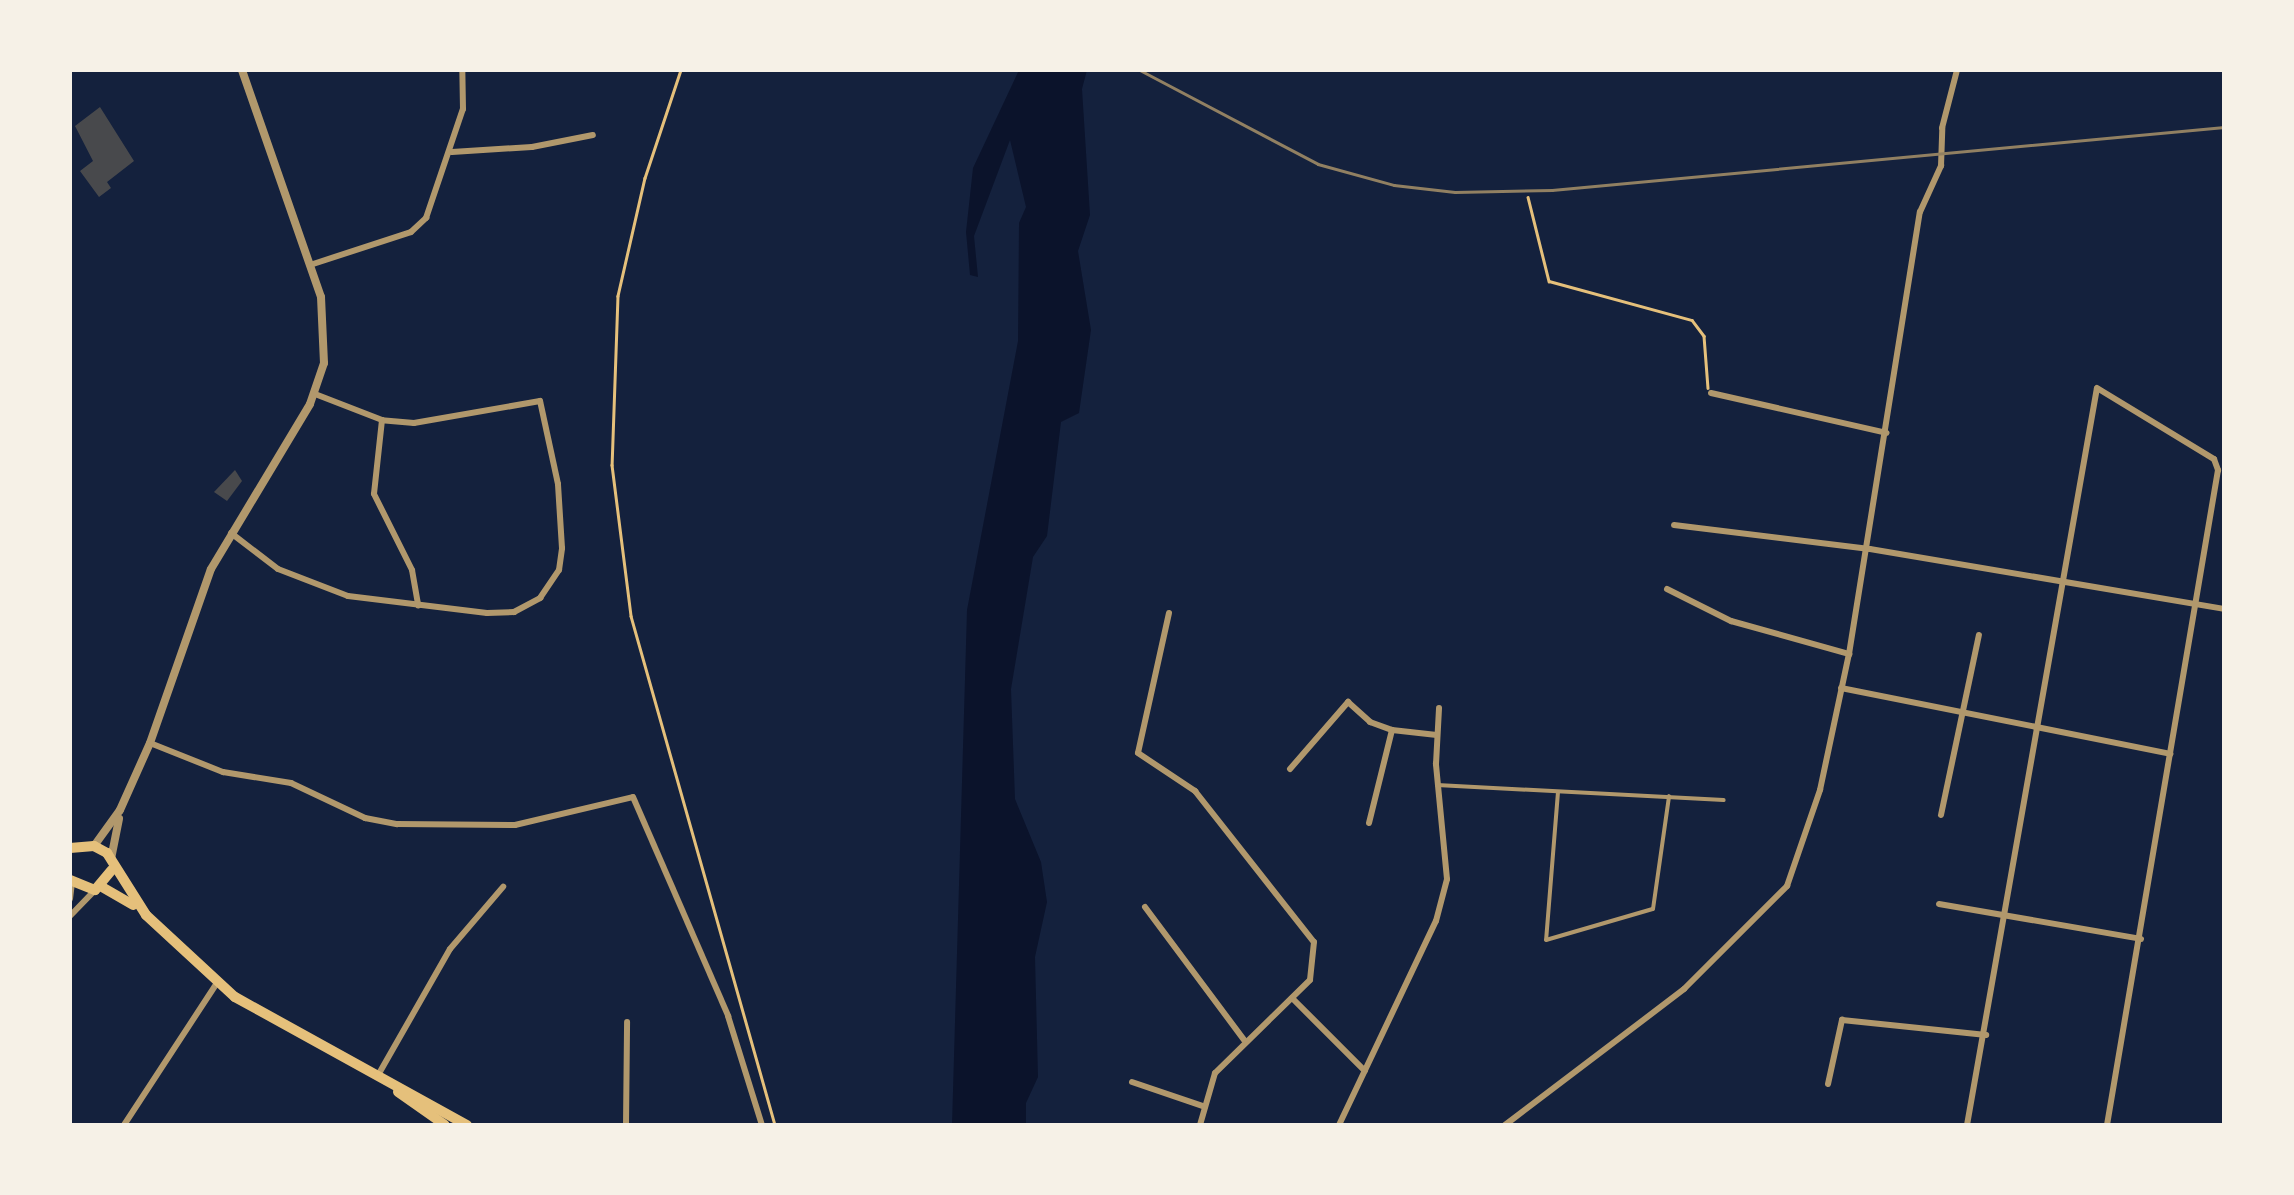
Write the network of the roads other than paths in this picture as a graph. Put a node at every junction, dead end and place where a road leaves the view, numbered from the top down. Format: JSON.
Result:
{"nodes":[{"id":1,"x":242,"y":70,"type":"edge"},
{"id":2,"x":462,"y":70,"type":"edge"},
{"id":3,"x":1956,"y":70,"type":"edge"},
{"id":4,"x":593,"y":135,"type":"dead end"},
{"id":5,"x":452,"y":152,"type":"junction"},
{"id":6,"x":310,"y":265,"type":"junction"},
{"id":7,"x":1711,"y":393,"type":"road end"},
{"id":8,"x":315,"y":394,"type":"junction"},
{"id":9,"x":382,"y":420,"type":"junction"},
{"id":10,"x":1887,"y":434,"type":"junction"},
{"id":11,"x":1674,"y":524,"type":"dead end"},
{"id":12,"x":231,"y":532,"type":"junction"},
{"id":13,"x":1870,"y":549,"type":"junction"},
{"id":14,"x":2062,"y":582,"type":"junction"},
{"id":15,"x":1667,"y":589,"type":"dead end"},
{"id":16,"x":418,"y":605,"type":"junction"},
{"id":17,"x":2194,"y":605,"type":"junction"},
{"id":18,"x":2224,"y":609,"type":"edge"},
{"id":19,"x":1169,"y":613,"type":"dead end"},
{"id":20,"x":1979,"y":635,"type":"dead end"},
{"id":21,"x":1848,"y":654,"type":"junction"},
{"id":22,"x":1841,"y":688,"type":"junction"},
{"id":23,"x":1439,"y":708,"type":"dead end"},
{"id":24,"x":1962,"y":714,"type":"junction"},
{"id":25,"x":1392,"y":730,"type":"junction"},
{"id":26,"x":2039,"y":730,"type":"junction"},
{"id":27,"x":1438,"y":735,"type":"junction"},
{"id":28,"x":150,"y":743,"type":"junction"},
{"id":29,"x":2170,"y":754,"type":"junction"},
{"id":30,"x":1290,"y":769,"type":"dead end"},
{"id":31,"x":1437,"y":785,"type":"junction"},
{"id":32,"x":1558,"y":792,"type":"junction"},
{"id":33,"x":1669,"y":796,"type":"junction"},
{"id":34,"x":1724,"y":800,"type":"dead end"},
{"id":35,"x":120,"y":810,"type":"junction"},
{"id":36,"x":1941,"y":816,"type":"dead end"},
{"id":37,"x":1369,"y":823,"type":"dead end"},
{"id":38,"x":94,"y":846,"type":"junction"},
{"id":39,"x":72,"y":851,"type":"edge"},
{"id":40,"x":111,"y":865,"type":"junction"},
{"id":41,"x":71,"y":882,"type":"edge"},
{"id":42,"x":503,"y":886,"type":"dead end"},
{"id":43,"x":99,"y":888,"type":"junction"},
{"id":44,"x":70,"y":898,"type":"edge"},
{"id":45,"x":1939,"y":904,"type":"dead end"},
{"id":46,"x":1144,"y":907,"type":"dead end"},
{"id":47,"x":146,"y":915,"type":"junction"},
{"id":48,"x":70,"y":916,"type":"edge"},
{"id":49,"x":2007,"y":917,"type":"junction"},
{"id":50,"x":2141,"y":939,"type":"junction"},
{"id":51,"x":217,"y":983,"type":"junction"},
{"id":52,"x":1292,"y":998,"type":"junction"},
{"id":53,"x":627,"y":1022,"type":"dead end"},
{"id":54,"x":1986,"y":1035,"type":"junction"},
{"id":55,"x":1244,"y":1040,"type":"junction"},
{"id":56,"x":1364,"y":1071,"type":"junction"},
{"id":57,"x":377,"y":1078,"type":"junction"},
{"id":58,"x":1132,"y":1082,"type":"dead end"},
{"id":59,"x":1828,"y":1084,"type":"dead end"},
{"id":60,"x":397,"y":1091,"type":"junction"},
{"id":61,"x":1203,"y":1106,"type":"junction"},
{"id":62,"x":124,"y":1125,"type":"edge"},
{"id":63,"x":445,"y":1125,"type":"edge"},
{"id":64,"x":467,"y":1125,"type":"edge"},
{"id":65,"x":626,"y":1125,"type":"edge"},
{"id":66,"x":762,"y":1125,"type":"edge"},
{"id":67,"x":1200,"y":1125,"type":"edge"},
{"id":68,"x":1339,"y":1125,"type":"edge"},
{"id":69,"x":1505,"y":1125,"type":"edge"},
{"id":70,"x":1967,"y":1125,"type":"edge"},
{"id":71,"x":2106,"y":1125,"type":"edge"}],
"edges":[{"from":1,"to":6,"type":"street"},
{"from":2,"to":5,"type":"street"},
{"from":3,"to":10,"type":"street"},
{"from":4,"to":5,"type":"street"},
{"from":5,"to":6,"type":"street"},
{"from":6,"to":8,"type":"street"},
{"from":7,"to":10,"type":"street"},
{"from":8,"to":9,"type":"street"},
{"from":8,"to":12,"type":"street"},
{"from":9,"to":16,"type":"street"},
{"from":9,"to":16,"type":"street"},
{"from":10,"to":13,"type":"street"},
{"from":11,"to":13,"type":"street"},
{"from":12,"to":16,"type":"street"},
{"from":12,"to":28,"type":"street"},
{"from":13,"to":14,"type":"street"},
{"from":13,"to":21,"type":"street"},
{"from":14,"to":17,"type":"street"},
{"from":14,"to":17,"type":"street"},
{"from":14,"to":26,"type":"street"},
{"from":15,"to":21,"type":"street"},
{"from":17,"to":18,"type":"street"},
{"from":17,"to":29,"type":"street"},
{"from":19,"to":52,"type":"street"},
{"from":20,"to":24,"type":"street"},
{"from":21,"to":22,"type":"street"},
{"from":22,"to":24,"type":"street"},
{"from":22,"to":69,"type":"street"},
{"from":23,"to":27,"type":"street"},
{"from":24,"to":26,"type":"street"},
{"from":24,"to":36,"type":"street"},
{"from":25,"to":27,"type":"street"},
{"from":25,"to":30,"type":"street"},
{"from":25,"to":37,"type":"street"},
{"from":26,"to":29,"type":"street"},
{"from":26,"to":49,"type":"street"},
{"from":27,"to":31,"type":"street"},
{"from":28,"to":35,"type":"street"},
{"from":28,"to":66,"type":"street"},
{"from":29,"to":50,"type":"street"},
{"from":31,"to":32,"type":"lane"},
{"from":31,"to":56,"type":"street"},
{"from":32,"to":33,"type":"lane"},
{"from":32,"to":33,"type":"lane"},
{"from":33,"to":34,"type":"lane"},
{"from":35,"to":38,"type":"street"},
{"from":35,"to":40,"type":"street"},
{"from":38,"to":39,"type":"main road"},
{"from":38,"to":40,"type":"main road"},
{"from":40,"to":43,"type":"main road"},
{"from":40,"to":47,"type":"main road"},
{"from":41,"to":43,"type":"main road"},
{"from":41,"to":44,"type":"street"},
{"from":42,"to":57,"type":"street"},
{"from":43,"to":47,"type":"main road"},
{"from":43,"to":48,"type":"street"},
{"from":45,"to":49,"type":"street"},
{"from":46,"to":55,"type":"street"},
{"from":47,"to":51,"type":"main road"},
{"from":49,"to":50,"type":"street"},
{"from":49,"to":54,"type":"street"},
{"from":50,"to":71,"type":"street"},
{"from":51,"to":57,"type":"main road"},
{"from":51,"to":62,"type":"street"},
{"from":52,"to":55,"type":"street"},
{"from":52,"to":56,"type":"street"},
{"from":53,"to":65,"type":"street"},
{"from":54,"to":59,"type":"street"},
{"from":54,"to":70,"type":"street"},
{"from":55,"to":61,"type":"street"},
{"from":56,"to":68,"type":"street"},
{"from":57,"to":60,"type":"main road"},
{"from":58,"to":61,"type":"street"},
{"from":60,"to":63,"type":"main road"},
{"from":60,"to":64,"type":"main road"},
{"from":61,"to":67,"type":"street"}]}
